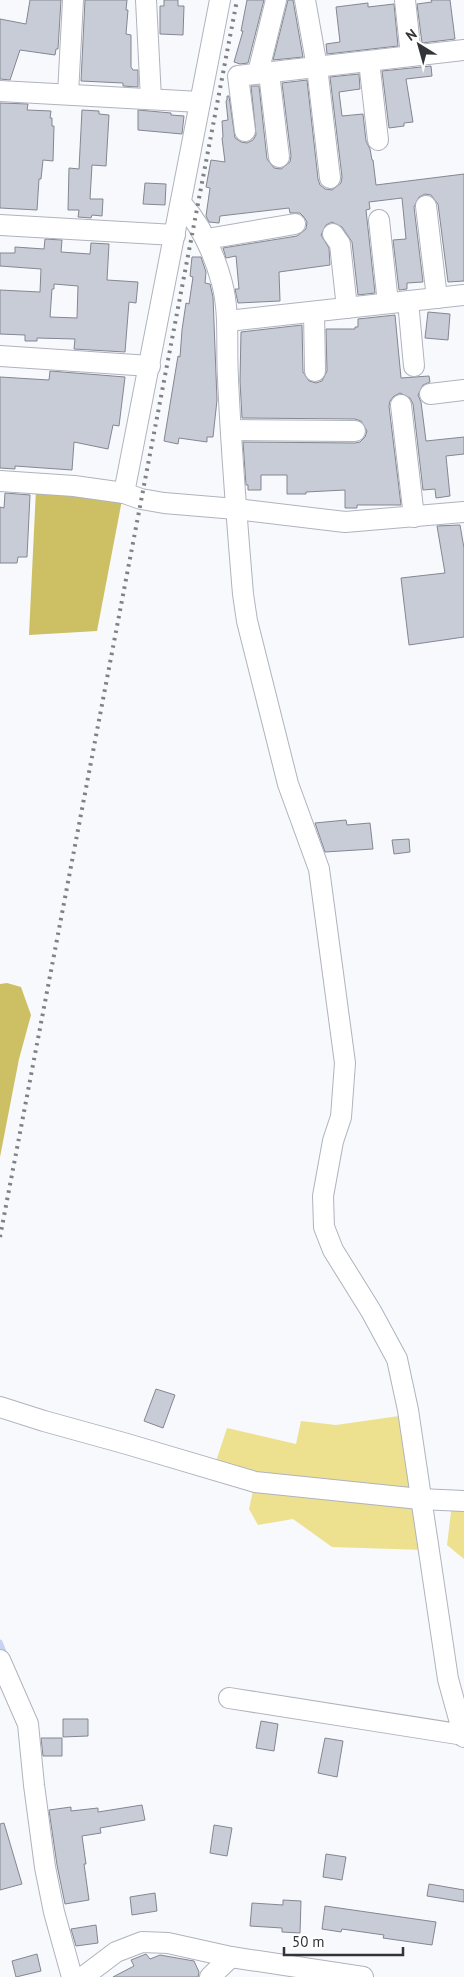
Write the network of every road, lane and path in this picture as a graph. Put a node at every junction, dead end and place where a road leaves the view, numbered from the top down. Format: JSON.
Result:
{"nodes":[{"id":1,"x":72,"y":0,"type":"edge"},
{"id":2,"x":146,"y":0,"type":"edge"},
{"id":3,"x":220,"y":0,"type":"edge"},
{"id":4,"x":276,"y":0,"type":"edge"},
{"id":5,"x":305,"y":0,"type":"edge"},
{"id":6,"x":405,"y":0,"type":"edge"},
{"id":7,"x":464,"y":50,"type":"edge"},
{"id":8,"x":411,"y":56,"type":"junction"},
{"id":9,"x":369,"y":61,"type":"junction"},
{"id":10,"x":317,"y":67,"type":"junction"},
{"id":11,"x":263,"y":73,"type":"junction"},
{"id":12,"x":0,"y":91,"type":"edge"},
{"id":13,"x":68,"y":94,"type":"junction"},
{"id":14,"x":152,"y":99,"type":"junction"},
{"id":15,"x":200,"y":102,"type":"junction"},
{"id":16,"x":244,"y":131,"type":"dead end"},
{"id":17,"x":378,"y":140,"type":"dead end"},
{"id":18,"x":279,"y":157,"type":"dead end"},
{"id":19,"x":330,"y":178,"type":"dead end"},
{"id":20,"x":181,"y":203,"type":"junction"},
{"id":21,"x":426,"y":206,"type":"dead end"},
{"id":22,"x":379,"y":220,"type":"dead end"},
{"id":23,"x":295,"y":224,"type":"dead end"},
{"id":24,"x":0,"y":225,"type":"edge"},
{"id":25,"x":333,"y":234,"type":"dead end"},
{"id":26,"x":175,"y":235,"type":"junction"},
{"id":27,"x":207,"y":240,"type":"junction"},
{"id":28,"x":464,"y":295,"type":"edge"},
{"id":29,"x":437,"y":298,"type":"junction"},
{"id":30,"x":408,"y":301,"type":"junction"},
{"id":31,"x":388,"y":303,"type":"junction"},
{"id":32,"x":347,"y":308,"type":"junction"},
{"id":33,"x":314,"y":312,"type":"junction"},
{"id":34,"x":228,"y":321,"type":"junction"},
{"id":35,"x":0,"y":356,"type":"edge"},
{"id":36,"x":150,"y":366,"type":"junction"},
{"id":37,"x":414,"y":366,"type":"dead end"},
{"id":38,"x":315,"y":371,"type":"dead end"},
{"id":39,"x":464,"y":390,"type":"edge"},
{"id":40,"x":430,"y":394,"type":"dead end"},
{"id":41,"x":401,"y":405,"type":"dead end"},
{"id":42,"x":232,"y":430,"type":"junction"},
{"id":43,"x":355,"y":431,"type":"dead end"},
{"id":44,"x":0,"y":481,"type":"edge"},
{"id":45,"x":124,"y":493,"type":"junction"},
{"id":46,"x":236,"y":509,"type":"junction"},
{"id":47,"x":464,"y":512,"type":"edge"},
{"id":48,"x":414,"y":517,"type":"junction"},
{"id":49,"x":0,"y":1407,"type":"edge"},
{"id":50,"x":420,"y":1498,"type":"junction"},
{"id":51,"x":464,"y":1501,"type":"edge"},
{"id":52,"x":0,"y":1660,"type":"edge"},
{"id":53,"x":229,"y":1698,"type":"dead end"},
{"id":54,"x":464,"y":1736,"type":"edge"},
{"id":55,"x":230,"y":1957,"type":"junction"},
{"id":56,"x":296,"y":1972,"type":"edge"},
{"id":57,"x":72,"y":1977,"type":"edge"},
{"id":58,"x":83,"y":1977,"type":"edge"},
{"id":59,"x":210,"y":1977,"type":"edge"},
{"id":60,"x":363,"y":1977,"type":"edge"}],
"edges":[{"from":1,"to":13,"type":"street"},
{"from":2,"to":14,"type":"street"},
{"from":3,"to":15,"type":"street"},
{"from":4,"to":11,"type":"street"},
{"from":5,"to":10,"type":"street"},
{"from":6,"to":8,"type":"street"},
{"from":7,"to":8,"type":"street"},
{"from":8,"to":9,"type":"street"},
{"from":9,"to":10,"type":"street"},
{"from":9,"to":17,"type":"street"},
{"from":10,"to":11,"type":"street"},
{"from":10,"to":19,"type":"street"},
{"from":11,"to":16,"type":"street"},
{"from":11,"to":18,"type":"street"},
{"from":12,"to":13,"type":"street"},
{"from":13,"to":14,"type":"street"},
{"from":14,"to":15,"type":"street"},
{"from":15,"to":20,"type":"street"},
{"from":20,"to":26,"type":"street"},
{"from":20,"to":27,"type":"street"},
{"from":21,"to":29,"type":"street"},
{"from":22,"to":31,"type":"street"},
{"from":23,"to":27,"type":"street"},
{"from":24,"to":26,"type":"street"},
{"from":25,"to":32,"type":"street"},
{"from":26,"to":36,"type":"street"},
{"from":27,"to":34,"type":"street"},
{"from":28,"to":29,"type":"street"},
{"from":29,"to":30,"type":"street"},
{"from":30,"to":31,"type":"street"},
{"from":30,"to":37,"type":"street"},
{"from":31,"to":32,"type":"street"},
{"from":32,"to":33,"type":"street"},
{"from":33,"to":34,"type":"street"},
{"from":33,"to":38,"type":"street"},
{"from":34,"to":42,"type":"street"},
{"from":35,"to":36,"type":"street"},
{"from":36,"to":45,"type":"street"},
{"from":39,"to":40,"type":"street"},
{"from":41,"to":48,"type":"street"},
{"from":42,"to":43,"type":"street"},
{"from":42,"to":46,"type":"street"},
{"from":44,"to":45,"type":"street"},
{"from":45,"to":46,"type":"street"},
{"from":46,"to":48,"type":"street"},
{"from":46,"to":50,"type":"street"},
{"from":47,"to":48,"type":"street"},
{"from":49,"to":50,"type":"street"},
{"from":50,"to":51,"type":"street"},
{"from":50,"to":54,"type":"street"},
{"from":52,"to":57,"type":"street"},
{"from":53,"to":54,"type":"street"},
{"from":55,"to":56,"type":"street"},
{"from":55,"to":58,"type":"street"},
{"from":55,"to":59,"type":"street"},
{"from":56,"to":60,"type":"street"}]}
